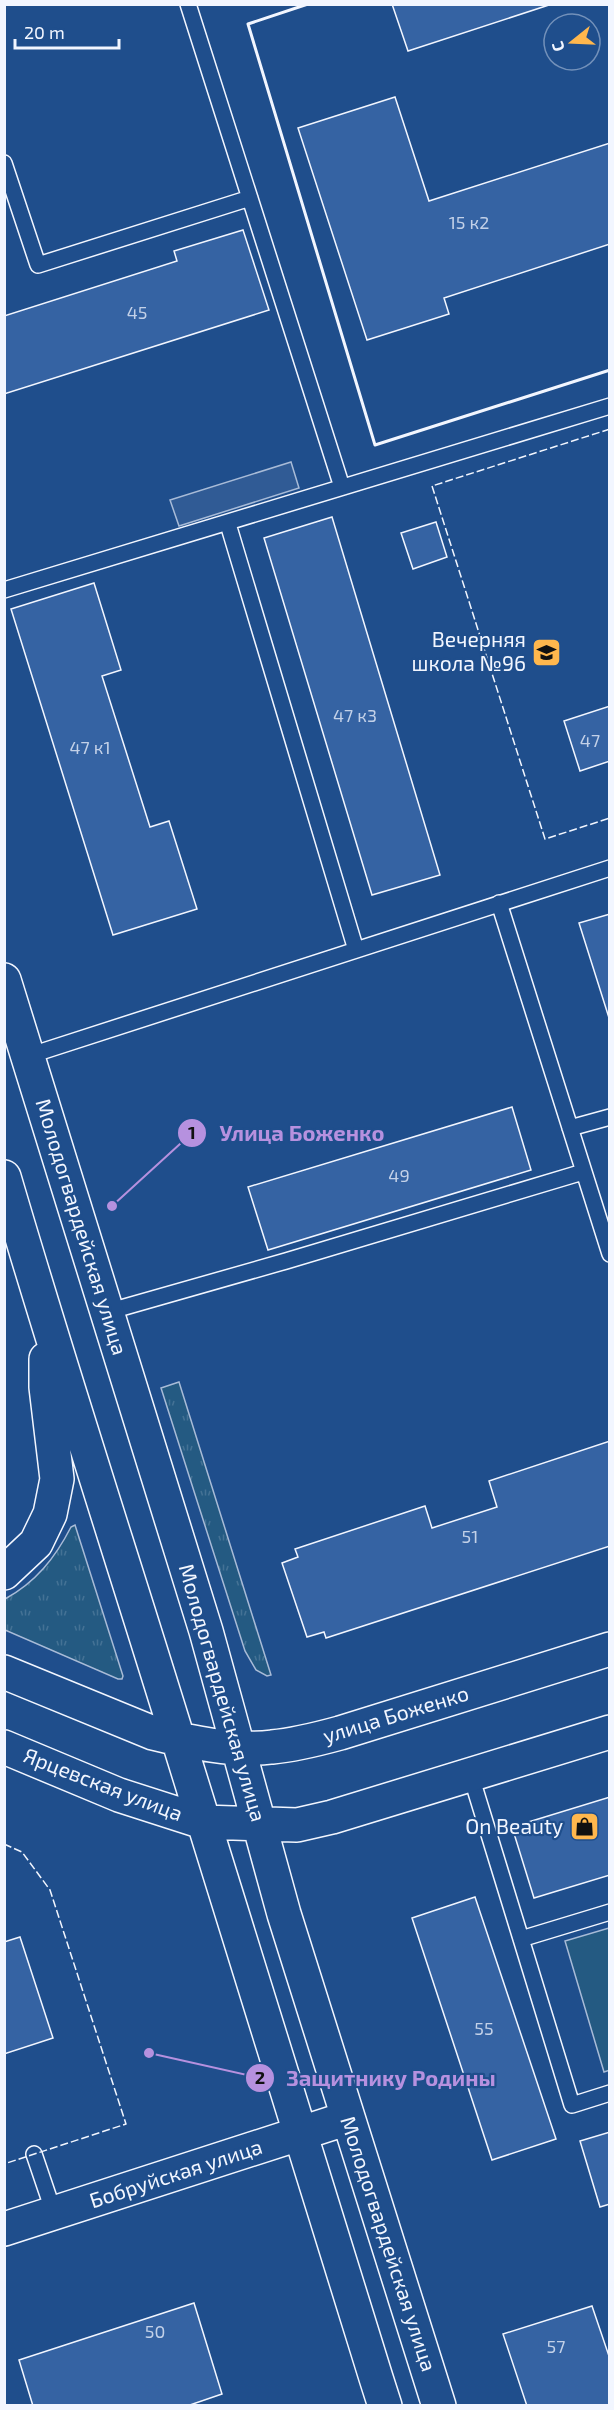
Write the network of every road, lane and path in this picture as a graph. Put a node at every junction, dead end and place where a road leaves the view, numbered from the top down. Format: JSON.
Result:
{"nodes":[{"id":1,"x":188,"y":4,"type":"edge"},
{"id":2,"x":4,"y":163,"type":"edge"},
{"id":3,"x":250,"y":198,"type":"junction"},
{"id":4,"x":609,"y":406,"type":"edge"},
{"id":5,"x":342,"y":487,"type":"junction"},
{"id":6,"x":228,"y":524,"type":"junction"},
{"id":7,"x":4,"y":590,"type":"edge"},
{"id":8,"x":609,"y":868,"type":"edge"},
{"id":9,"x":499,"y":903,"type":"junction"},
{"id":10,"x":356,"y":950,"type":"junction"},
{"id":11,"x":4,"y":980,"type":"edge"},
{"id":12,"x":28,"y":1056,"type":"junction"},
{"id":13,"x":609,"y":1116,"type":"edge"},
{"id":14,"x":570,"y":1128,"type":"junction"},
{"id":15,"x":583,"y":1172,"type":"junction"},
{"id":16,"x":4,"y":1177,"type":"edge"},
{"id":17,"x":609,"y":1254,"type":"edge"},
{"id":18,"x":44,"y":1312,"type":"junction"},
{"id":19,"x":107,"y":1312,"type":"junction"},
{"id":20,"x":4,"y":1573,"type":"edge"},
{"id":21,"x":609,"y":1649,"type":"edge"},
{"id":22,"x":4,"y":1672,"type":"edge"},
{"id":23,"x":609,"y":1732,"type":"edge"},
{"id":24,"x":178,"y":1739,"type":"junction"},
{"id":25,"x":4,"y":1747,"type":"edge"},
{"id":26,"x":240,"y":1747,"type":"junction"},
{"id":27,"x":471,"y":1776,"type":"junction"},
{"id":28,"x":203,"y":1822,"type":"junction"},
{"id":29,"x":259,"y":1825,"type":"junction"},
{"id":30,"x":609,"y":1912,"type":"edge"},
{"id":31,"x":521,"y":1939,"type":"junction"},
{"id":32,"x":609,"y":2093,"type":"edge"},
{"id":33,"x":348,"y":2118,"type":"junction"},
{"id":34,"x":298,"y":2135,"type":"junction"},
{"id":35,"x":34,"y":2154,"type":"dead end"},
{"id":36,"x":54,"y":2213,"type":"junction"},
{"id":37,"x":4,"y":2229,"type":"edge"},
{"id":38,"x":385,"y":2406,"type":"edge"},
{"id":39,"x":439,"y":2406,"type":"edge"}],
"edges":[{"from":1,"to":3,"type":"lane"},
{"from":2,"to":3,"type":"lane"},
{"from":3,"to":5,"type":"lane"},
{"from":4,"to":5,"type":"lane"},
{"from":5,"to":6,"type":"lane"},
{"from":6,"to":7,"type":"lane"},
{"from":6,"to":10,"type":"lane"},
{"from":8,"to":9,"type":"lane"},
{"from":9,"to":10,"type":"lane"},
{"from":9,"to":14,"type":"lane"},
{"from":10,"to":12,"type":"lane"},
{"from":11,"to":12,"type":"main road","name":"Молодогвардейская улица"},
{"from":12,"to":19,"type":"main road","name":"Молодогвардейская улица"},
{"from":13,"to":14,"type":"lane"},
{"from":14,"to":15,"type":"lane"},
{"from":15,"to":17,"type":"lane"},
{"from":15,"to":19,"type":"lane"},
{"from":16,"to":18,"type":"main road"},
{"from":18,"to":20,"type":"main road"},
{"from":18,"to":24,"type":"main road"},
{"from":19,"to":26,"type":"main road","name":"Молодогвардейская улица"},
{"from":21,"to":26,"type":"main road","name":"улица Боженко"},
{"from":22,"to":24,"type":"main road"},
{"from":23,"to":27,"type":"main road"},
{"from":24,"to":26,"type":"main road","name":"улица Боженко"},
{"from":24,"to":28,"type":"main road"},
{"from":25,"to":28,"type":"main road","name":"Ярцевская улица"},
{"from":26,"to":29,"type":"main road","name":"Молодогвардейская улица"},
{"from":27,"to":29,"type":"main road"},
{"from":27,"to":31,"type":"lane"},
{"from":28,"to":29,"type":"main road"},
{"from":28,"to":34,"type":"main road"},
{"from":29,"to":33,"type":"main road","name":"Молодогвардейская улица"},
{"from":30,"to":31,"type":"lane"},
{"from":31,"to":32,"type":"lane"},
{"from":33,"to":34,"type":"main road","name":"Бобруйская улица"},
{"from":33,"to":39,"type":"main road","name":"Молодогвардейская улица"},
{"from":34,"to":36,"type":"main road","name":"Бобруйская улица"},
{"from":34,"to":38,"type":"main road"},
{"from":35,"to":36,"type":"lane"},
{"from":36,"to":37,"type":"main road","name":"Бобруйская улица"}]}
